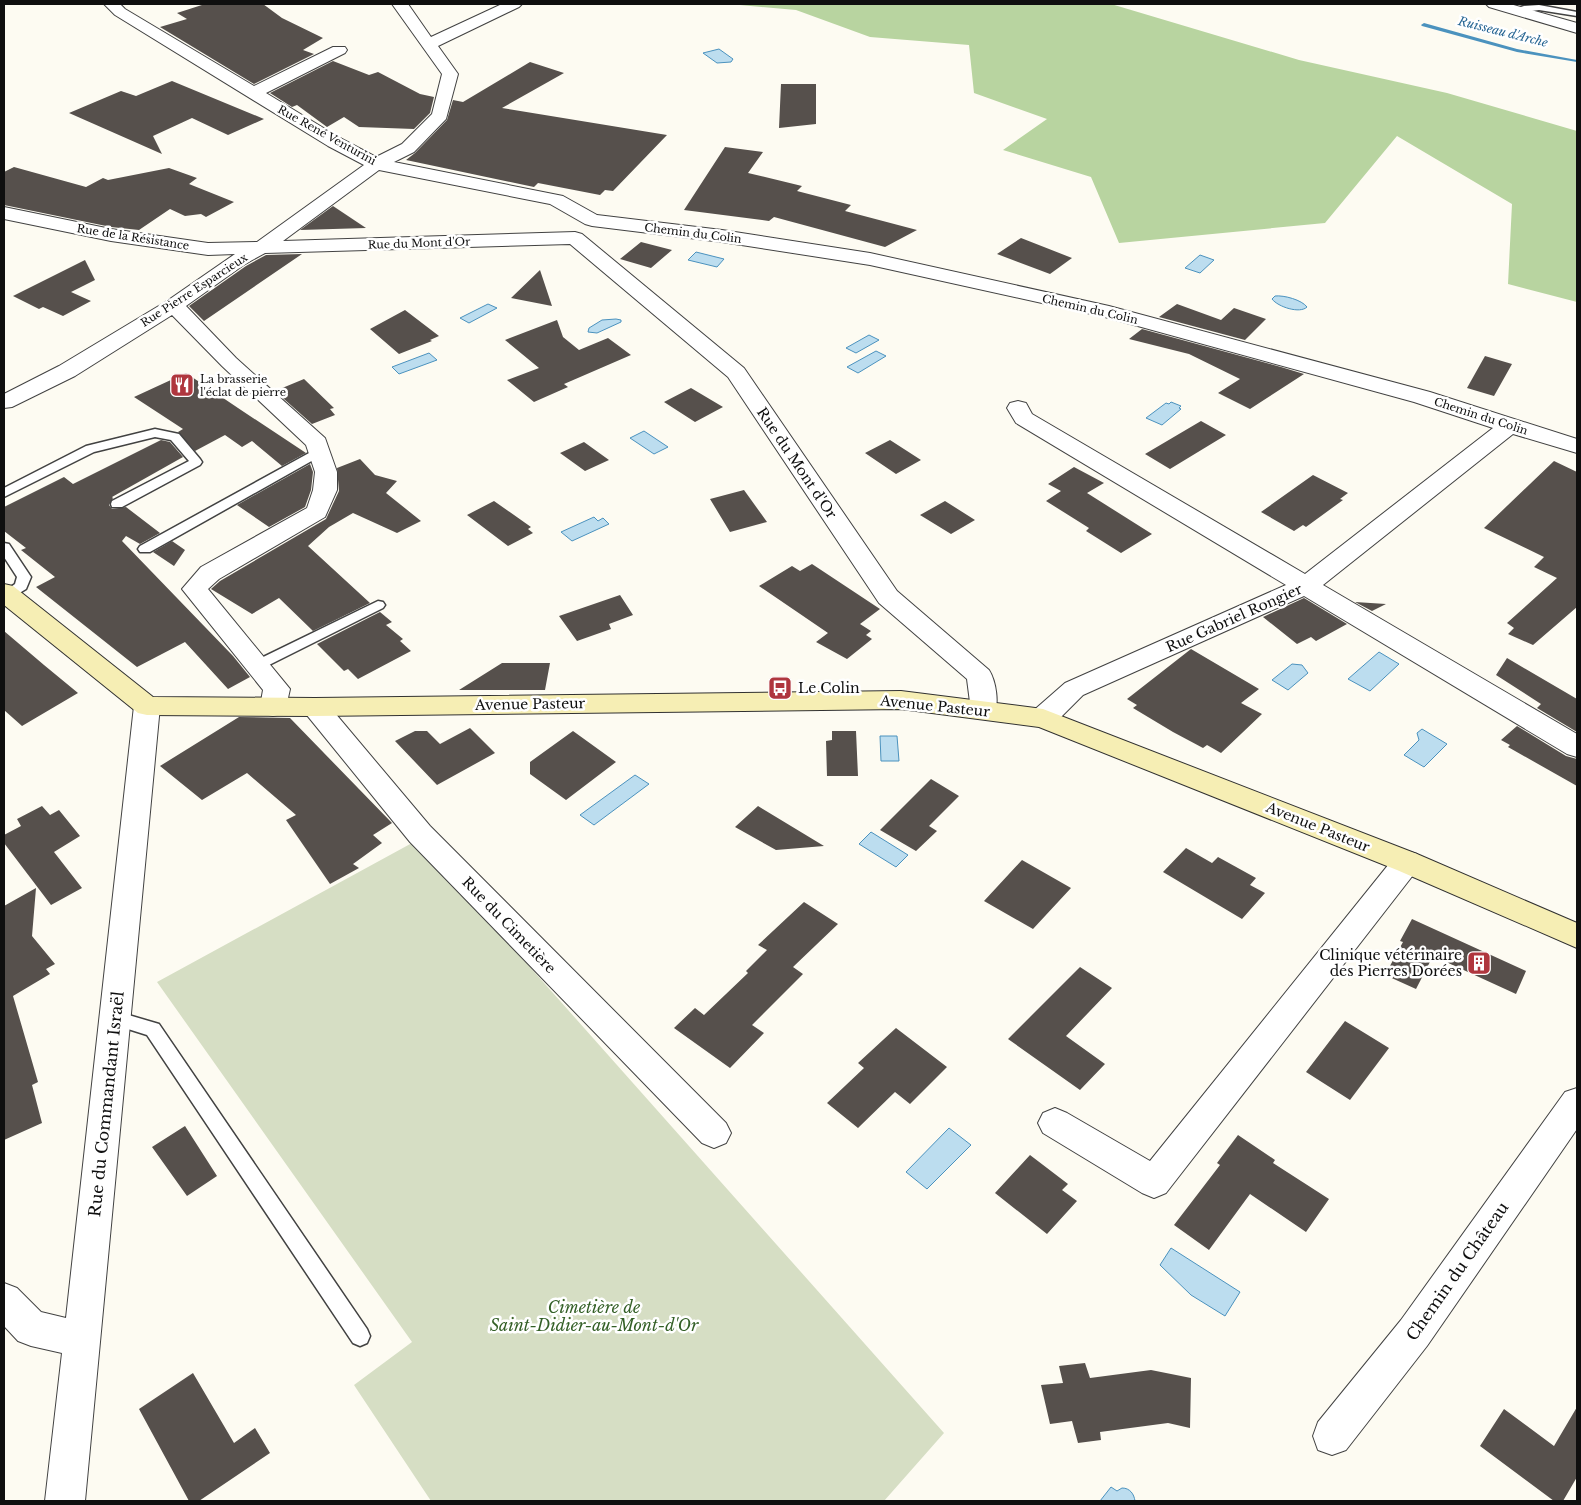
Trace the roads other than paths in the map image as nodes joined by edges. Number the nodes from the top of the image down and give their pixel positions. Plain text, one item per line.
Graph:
1 (400, 4) edge
2 (514, 4) edge
3 (1494, 4) edge
4 (110, 7) edge
5 (1516, 10) junction
6 (1577, 14) edge
7 (1577, 28) edge
8 (429, 44) junction
9 (339, 50) dead end
10 (254, 93) junction
11 (376, 164) junction
12 (4, 213) edge
13 (592, 220) junction
14 (575, 238) junction
15 (262, 247) junction
16 (174, 305) junction
17 (4, 402) edge
18 (1018, 408) dead end
19 (1509, 426) junction
20 (1577, 446) edge
21 (320, 451) junction
22 (4, 493) edge
23 (117, 504) dead end
24 (4, 547) edge
25 (145, 549) dead end
26 (1307, 585) junction
27 (6, 594) edge
28 (378, 605) dead end
29 (258, 665) junction
30 (147, 706) junction
31 (273, 707) junction
32 (314, 707) junction
33 (984, 710) junction
34 (1043, 718) junction
35 (1577, 747) edge
36 (1406, 862) junction
37 (1577, 936) edge
38 (114, 1018) junction
39 (1577, 1102) edge
40 (1055, 1123) dead end
41 (714, 1134) dead end
42 (4, 1300) edge
43 (360, 1336) dead end
44 (81, 1339) junction
45 (1332, 1436) dead end
46 (65, 1501) edge

1 - 8 street, Rue Pierre Esparcieux
2 - 8 street
3 - 5 street
4 - 10 street, Rue René Venturini
5 - 6 lane
5 - 7 street
8 - 11 street, Rue Pierre Esparcieux
9 - 10 street
10 - 11 street, Rue René Venturini
11 - 13 street, Rue René Venturini
11 - 15 street, Rue Pierre Esparcieux
12 - 15 street, Rue de la Résistance
13 - 14 street
13 - 19 street, Chemin du Colin
14 - 15 street, Rue du Mont d'Or
14 - 33 street, Rue du Mont d'Or
15 - 16 street, Rue Pierre Esparcieux
16 - 17 street, Rue Pierre Esparcieux
16 - 21 street
18 - 26 street
19 - 20 street, Chemin du Colin
19 - 26 street, Rue Gabriel Rongier
21 - 25 lane
21 - 29 street
22 - 23 lane
24 - 27 lane
26 - 34 street, Rue Gabriel Rongier
26 - 35 street
27 - 30 main road
28 - 29 lane
29 - 31 street
30 - 31 main road, Avenue Pasteur
30 - 38 street, Rue du Commandant Israël
31 - 32 main road, Avenue Pasteur
32 - 33 main road, Avenue Pasteur
32 - 41 street, Rue du Cimetière
33 - 34 main road, Avenue Pasteur
34 - 36 main road, Avenue Pasteur
36 - 37 main road, Avenue Pasteur
36 - 40 street
38 - 43 lane
38 - 44 street, Rue du Commandant Israël
39 - 45 street, Chemin du Château
42 - 44 street
44 - 46 street, Rue du Commandant Israël

